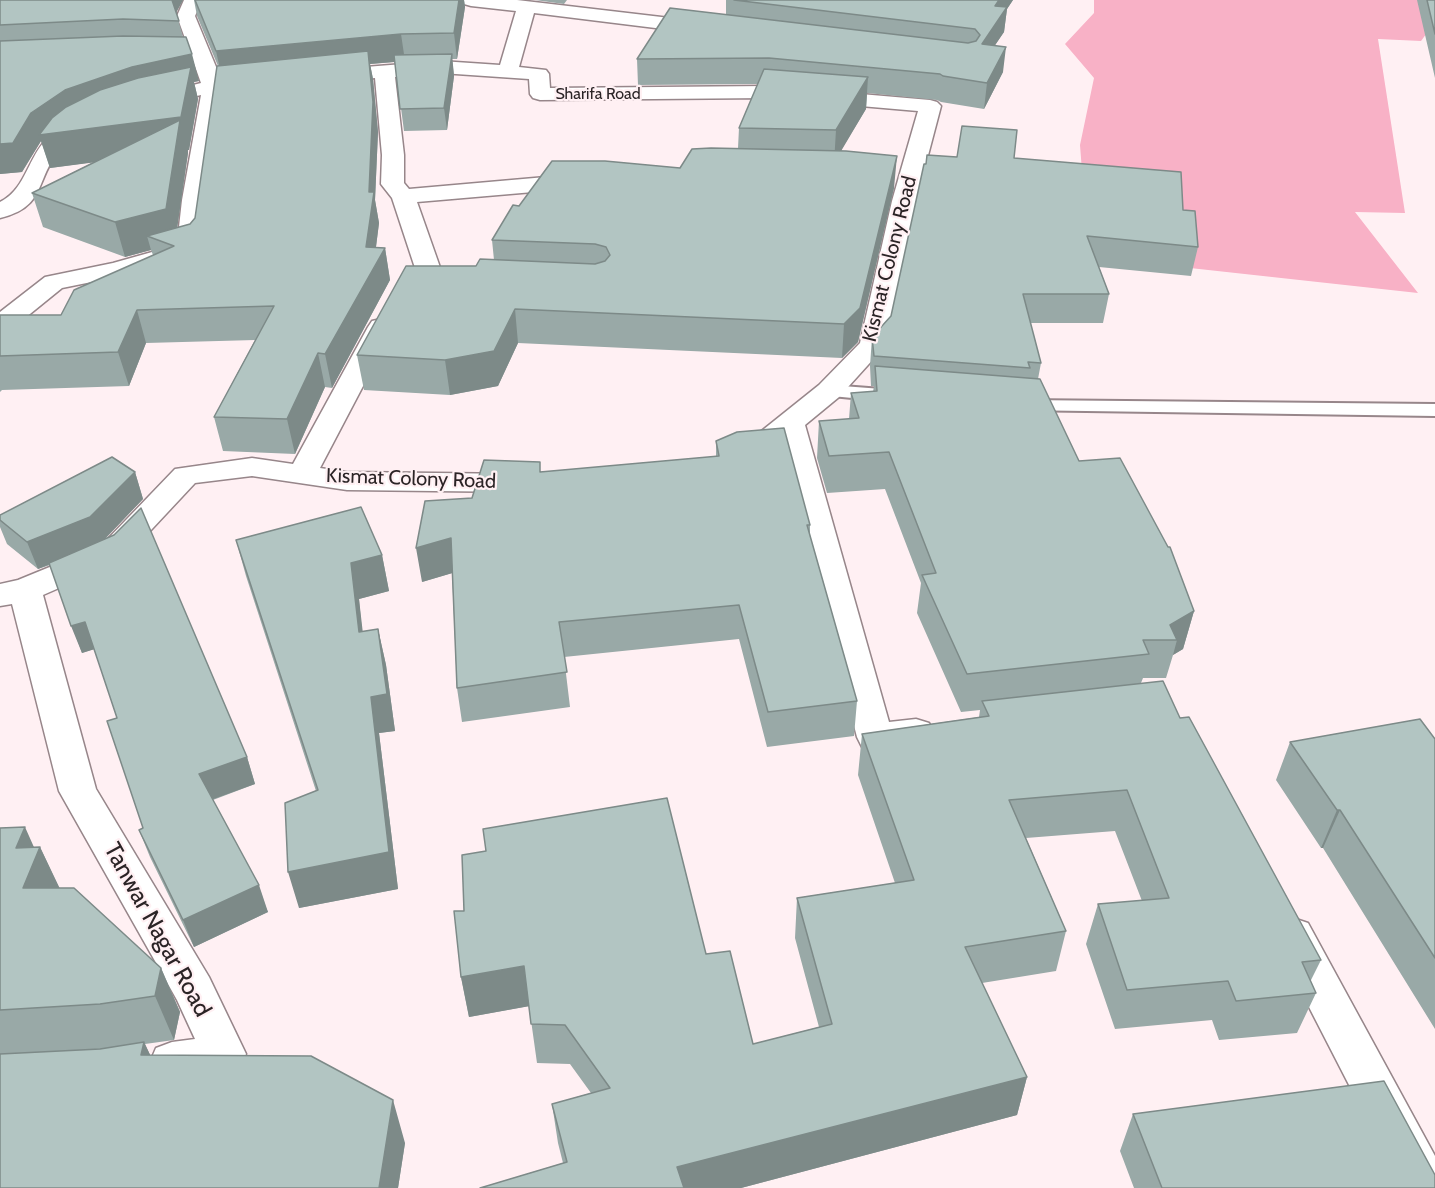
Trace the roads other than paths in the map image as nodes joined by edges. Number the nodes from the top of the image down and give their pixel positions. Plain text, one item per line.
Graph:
1 (193, 0) edge
2 (471, 0) edge
3 (526, 7) junction
4 (722, 31) edge
5 (179, 55) edge
6 (203, 56) junction
7 (384, 71) junction
8 (508, 71) junction
9 (305, 78) edge
10 (282, 80) edge
11 (213, 86) junction
12 (930, 106) joint
13 (128, 107) edge
14 (98, 118) edge
15 (604, 179) edge
16 (403, 196) junction
17 (0, 211) edge
18 (491, 283) edge
19 (394, 303) edge
20 (0, 325) edge
21 (829, 391) junction
22 (897, 396) edge
23 (999, 404) edge
24 (1435, 410) edge
25 (790, 423) junction
26 (720, 459) edge
27 (303, 474) junction
28 (551, 484) edge
29 (13, 592) edge
30 (946, 729) edge
31 (1277, 904) edge
32 (133, 1068) edge
33 (1427, 1188) edge

1 - 6 street
2 - 3 street
3 - 4 street
3 - 8 street
5 - 6 street
6 - 11 street
7 - 8 street, Sharifa Road
7 - 9 street, Sharifa Road
7 - 16 street
8 - 12 street, Sharifa Road
10 - 11 street
11 - 13 street
11 - 20 street
12 - 21 street, Kismat Colony Road
14 - 17 street
15 - 16 street
16 - 18 street
19 - 27 street
21 - 22 lane
21 - 25 street, Kismat Colony Road
23 - 24 lane
25 - 26 street, Kismat Colony Road
25 - 30 street
27 - 28 street, Kismat Colony Road
27 - 29 street, Kismat Colony Road
29 - 32 street, Tanwar Nagar Road
31 - 33 street

